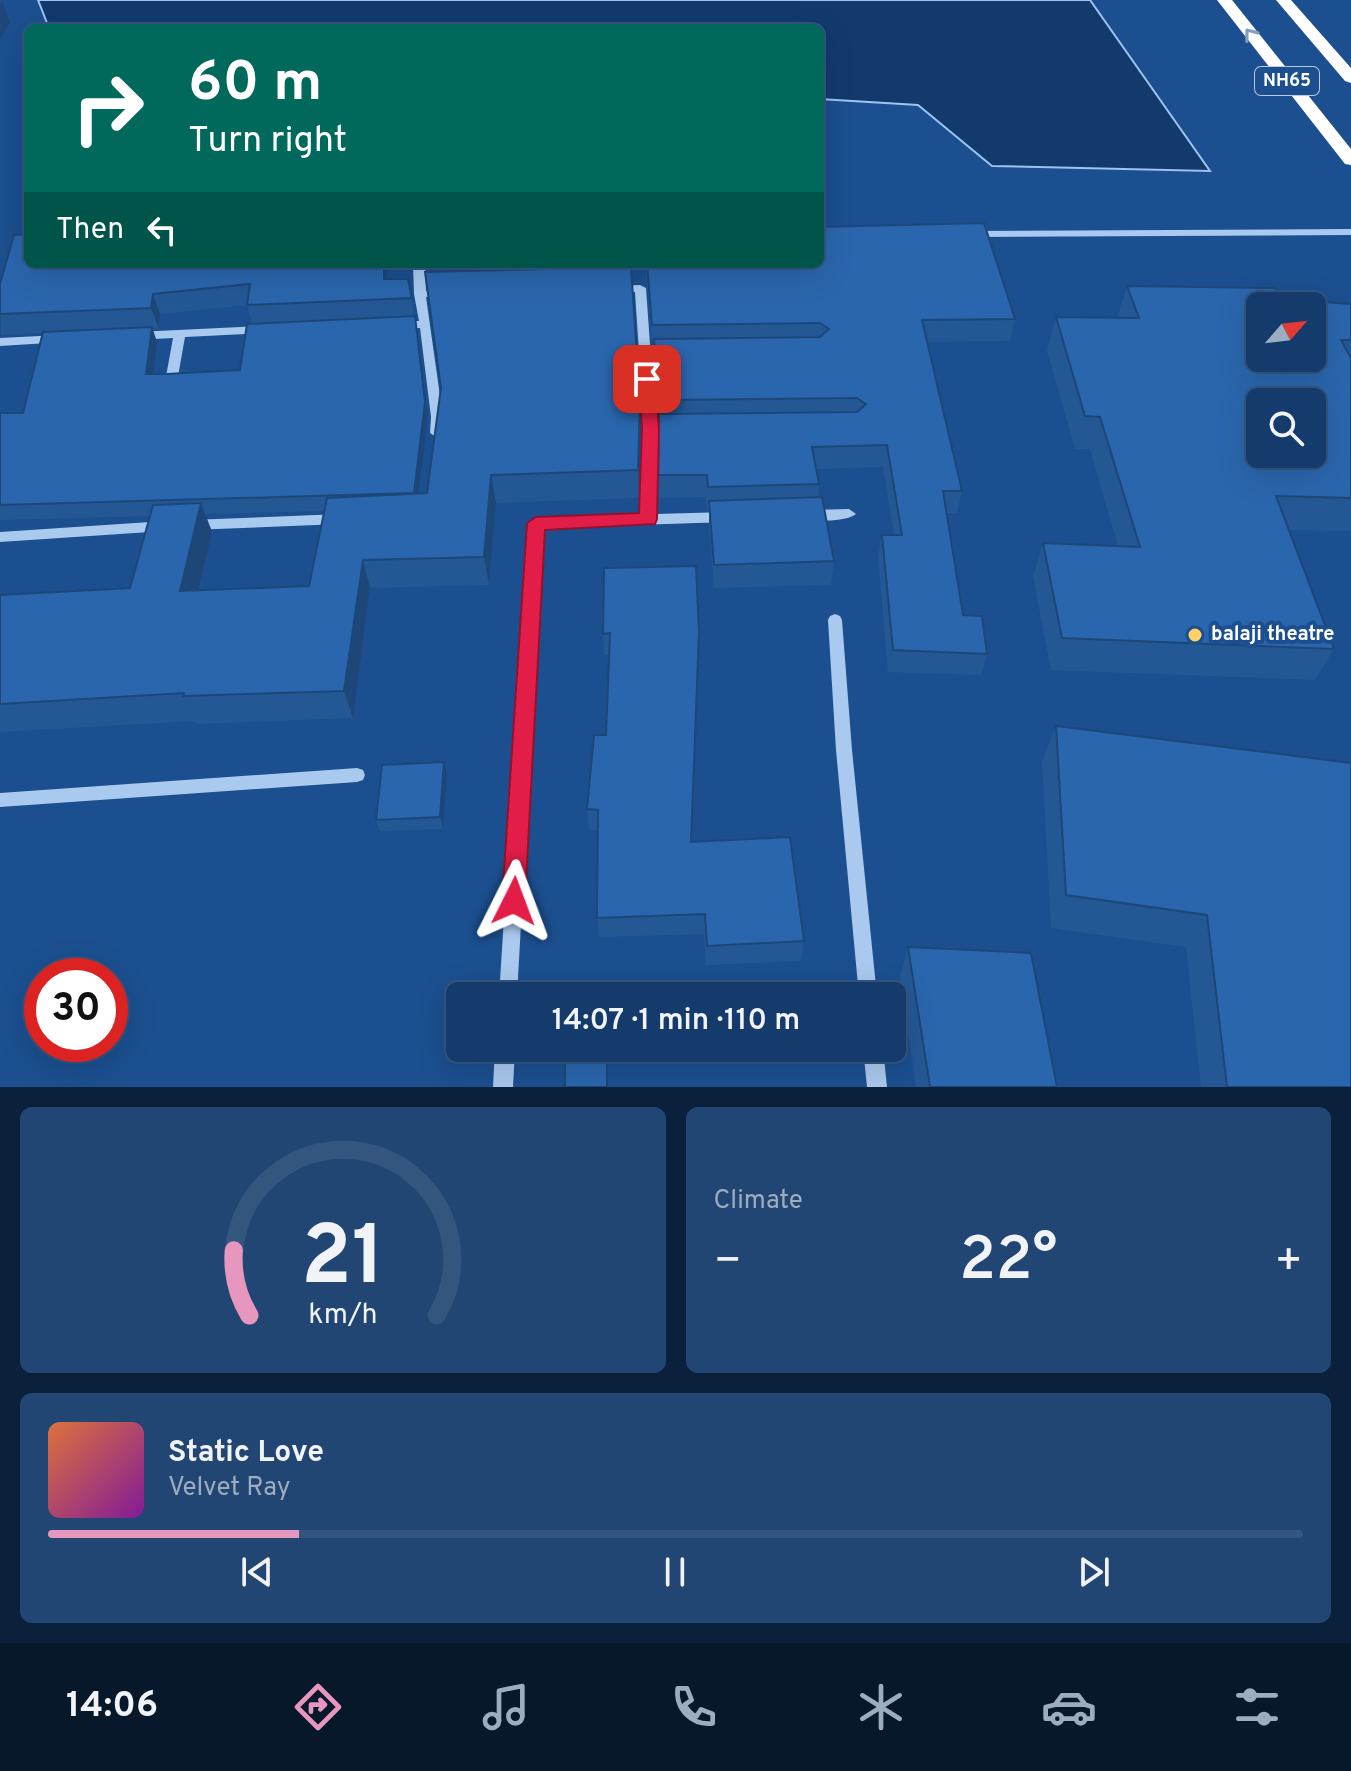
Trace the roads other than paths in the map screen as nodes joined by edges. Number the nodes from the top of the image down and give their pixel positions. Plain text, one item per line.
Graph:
1 (1224, 0) edge
2 (1283, 0) edge
3 (1351, 78) edge
4 (1351, 160) edge
5 (1351, 232) edge
6 (958, 234) edge
7 (419, 268) edge
8 (608, 289) edge
9 (451, 293) edge
10 (420, 294) junction
11 (425, 324) junction
12 (379, 326) edge
13 (272, 330) edge
14 (180, 334) junction
15 (120, 336) edge
16 (75, 338) edge
17 (0, 342) edge
18 (171, 382) edge
19 (434, 445) edge
20 (849, 514) dead end
21 (787, 515) edge
22 (741, 517) edge
23 (348, 519) edge
24 (648, 519) junction
25 (0, 537) edge
26 (835, 620) dead end
27 (357, 775) dead end
28 (0, 800) edge
29 (509, 982) edge
30 (867, 982) edge
31 (504, 1062) edge
32 (874, 1062) edge
33 (503, 1087) edge
34 (877, 1087) edge

4 -> 1 highway, NH65
2 - 3 highway, NH65
5 - 6 street
7 - 10 street
8 - 24 street
9 - 10 street
10 - 11 street
11 - 12 street
11 - 19 street
13 - 14 street
14 - 15 street
14 - 18 street
16 - 17 street
20 - 21 street
22 - 24 street
23 - 25 street
24 - 29 street
26 - 30 street
27 - 28 street
31 - 33 street
32 - 34 street

